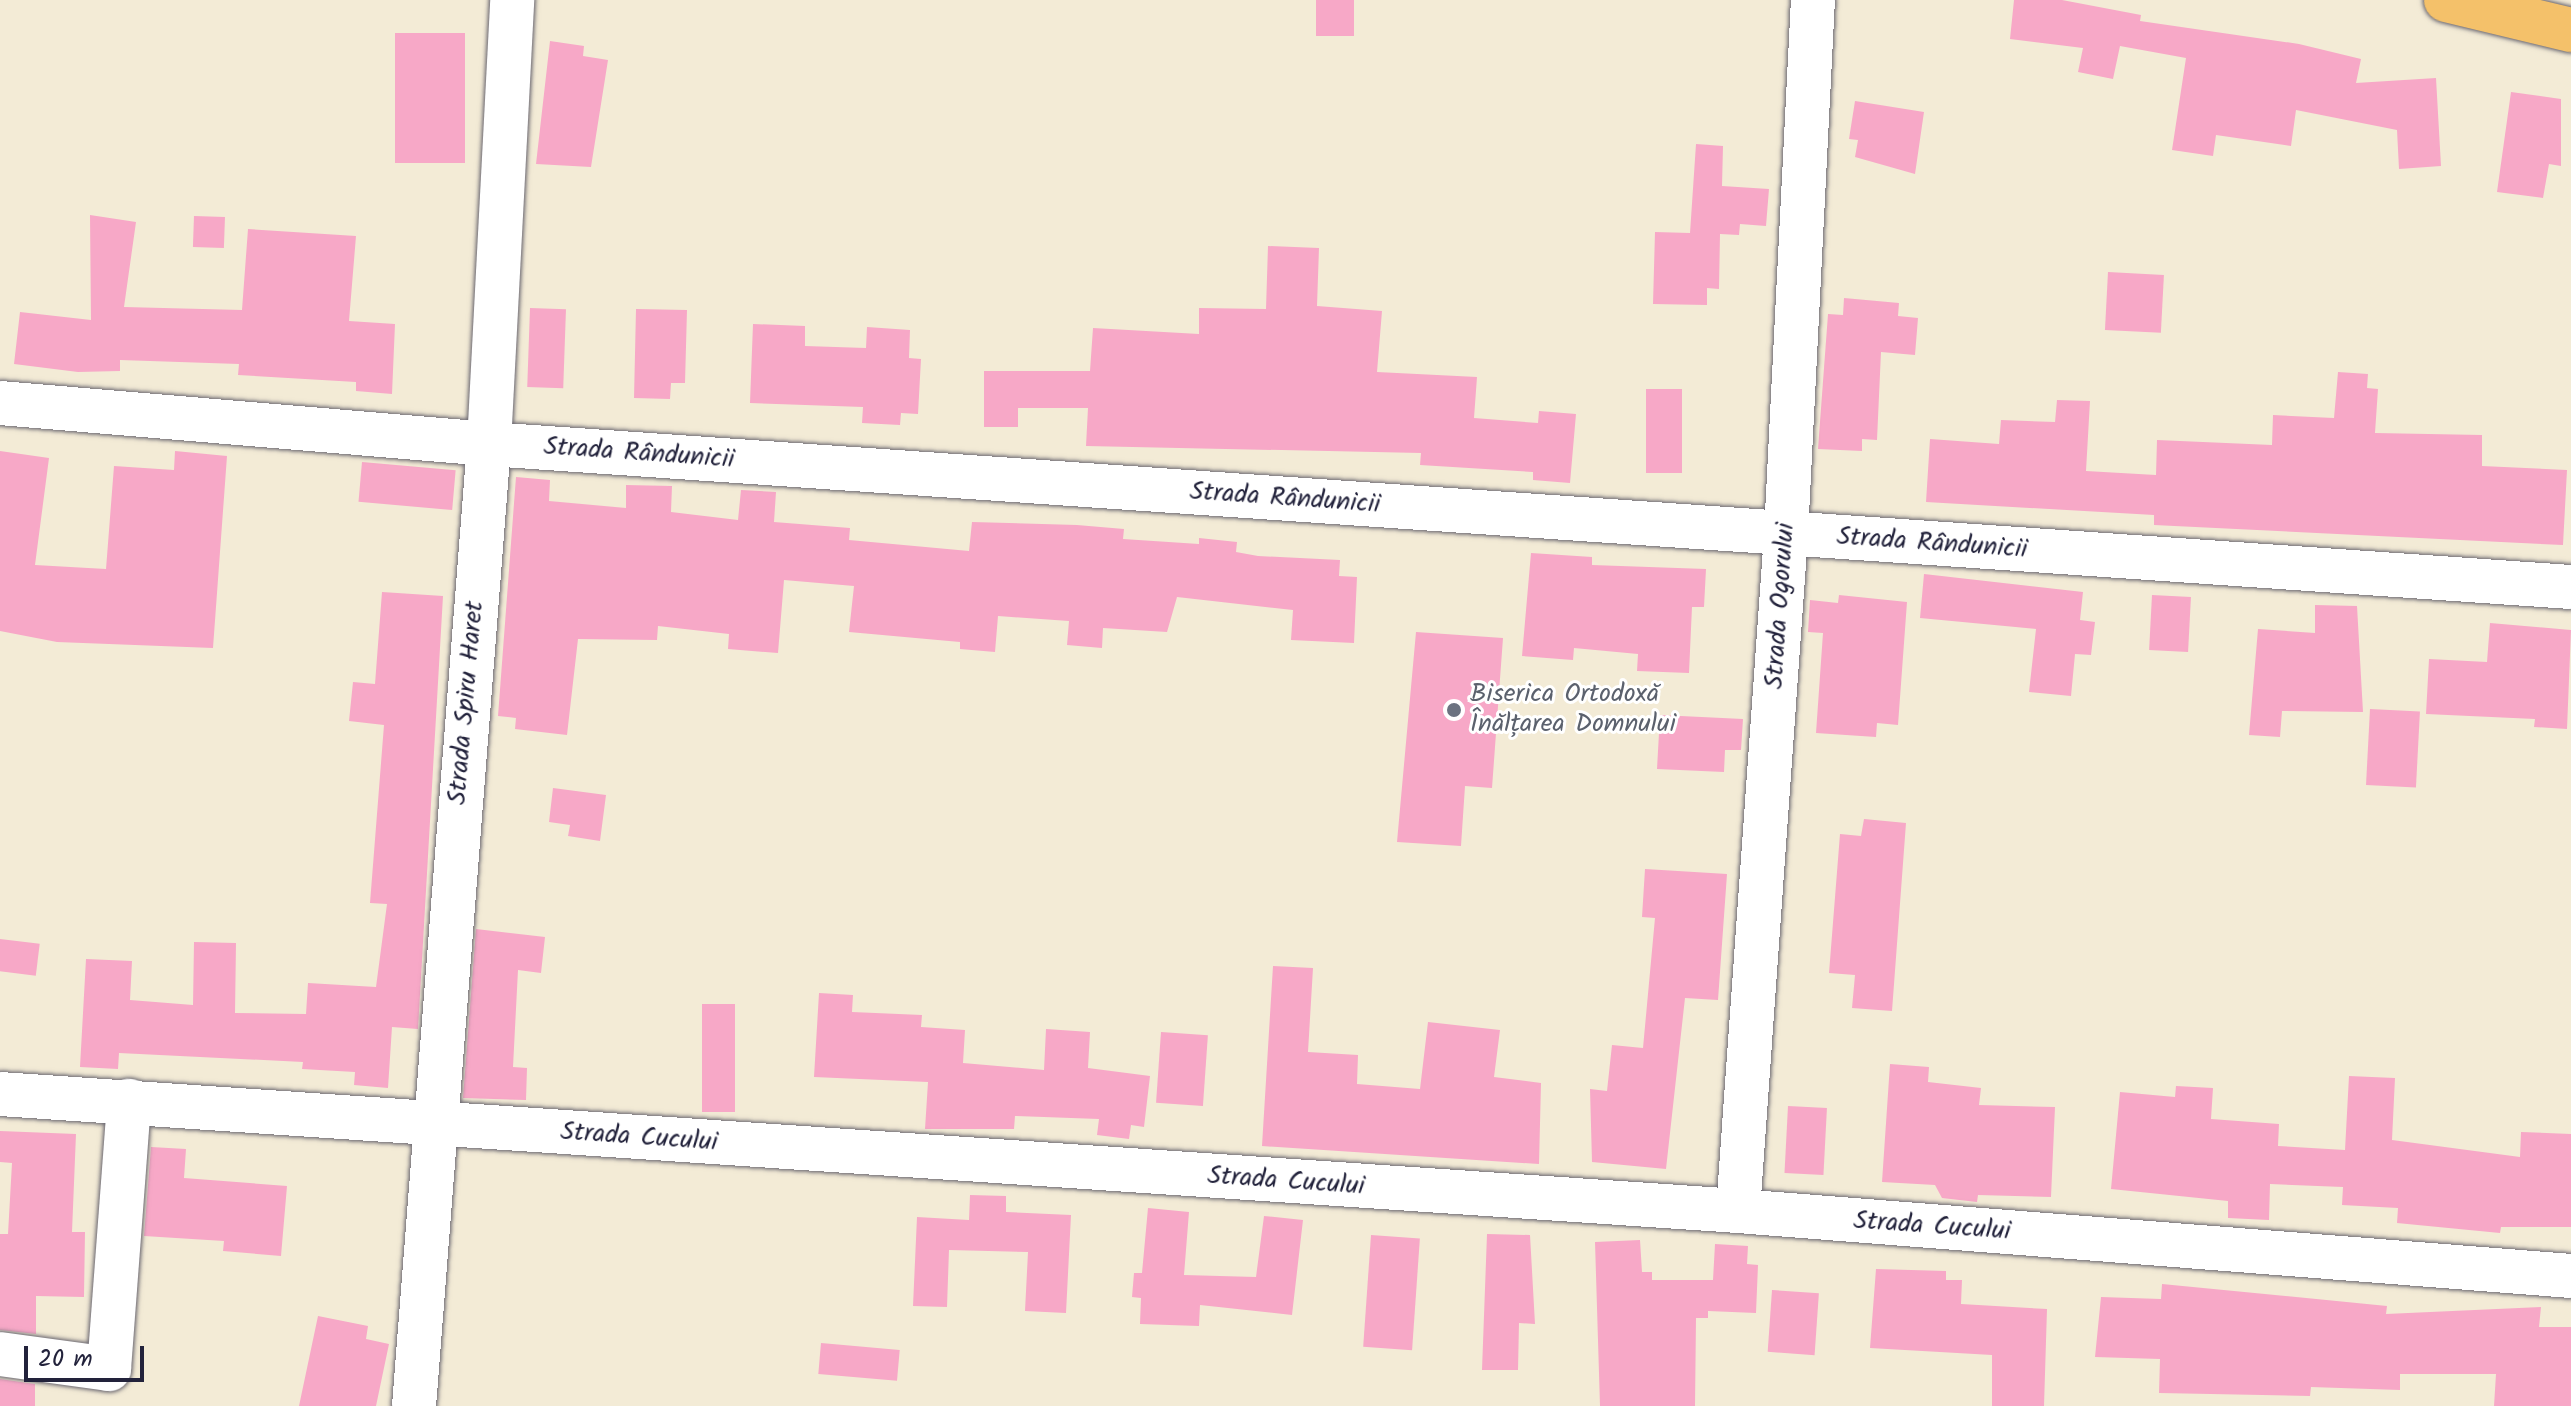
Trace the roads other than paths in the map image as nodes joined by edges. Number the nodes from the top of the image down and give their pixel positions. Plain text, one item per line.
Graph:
1 (512, 0) edge
2 (1813, 0) edge
3 (2446, 0) edge
4 (2571, 30) edge
5 (0, 403) edge
6 (489, 444) junction
7 (1786, 534) junction
8 (2571, 587) edge
9 (0, 1094) edge
10 (129, 1101) junction
11 (433, 1125) junction
12 (1738, 1211) junction
13 (2571, 1276) edge
14 (0, 1354) edge
15 (414, 1406) edge

1 - 6 street, Strada Spiru Haret
2 - 7 street, Strada Ogorului
3 - 4 main road
5 - 6 street, Strada Rândunicii
6 - 7 street, Strada Rândunicii
6 - 11 street, Strada Spiru Haret
7 - 8 street, Strada Rândunicii
7 - 12 street, Strada Ogorului
9 - 10 street, Strada Cucului
10 - 11 street, Strada Cucului
10 - 14 street
11 - 12 street, Strada Cucului
11 - 15 street, Strada Spiru Haret
12 - 13 street, Strada Cucului

